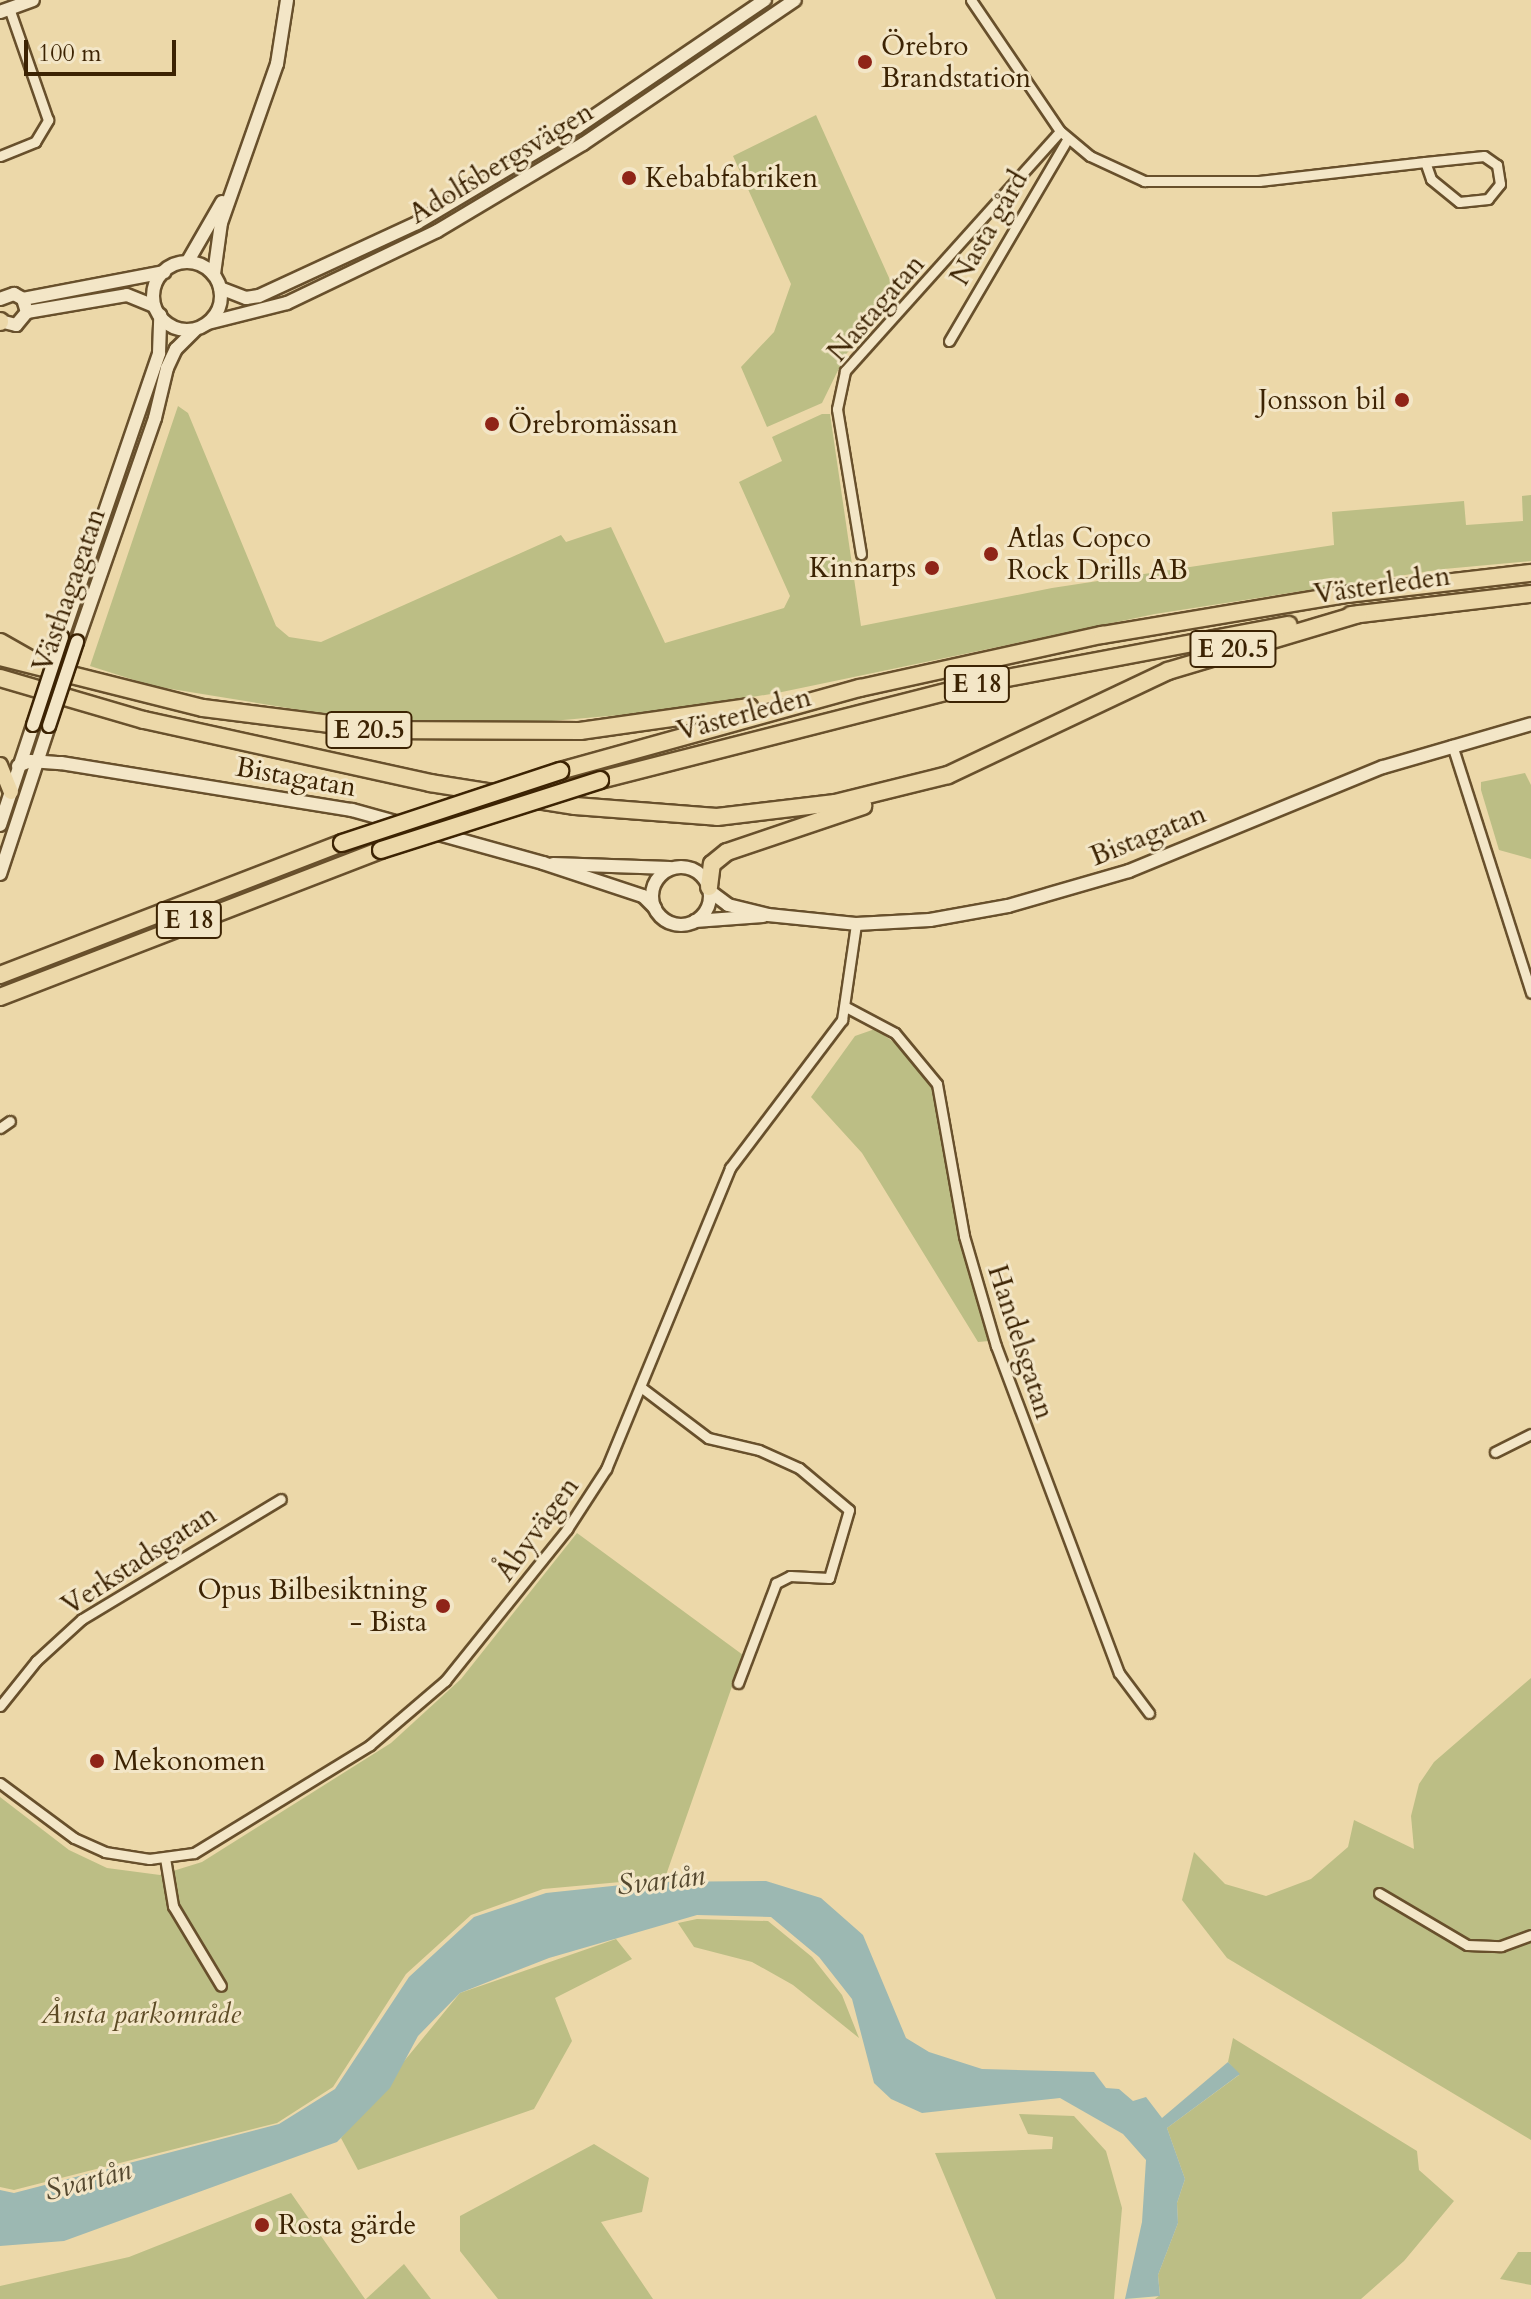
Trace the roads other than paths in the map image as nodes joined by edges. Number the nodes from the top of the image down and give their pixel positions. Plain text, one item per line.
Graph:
1 (33, 0) edge
2 (287, 0) edge
3 (765, 0) edge
4 (795, 0) edge
5 (971, 0) edge
6 (4, 10) edge
7 (664, 69) junction
8 (671, 84) junction
9 (1064, 135) junction
10 (0, 156) edge
11 (532, 156) junction
12 (1425, 162) junction
13 (540, 171) junction
14 (237, 175) junction
15 (398, 233) junction
16 (405, 248) junction
17 (188, 261) junction
18 (164, 272) junction
19 (214, 274) junction
20 (220, 288) junction
21 (0, 299) edge
22 (23, 299) junction
23 (157, 311) junction
24 (27, 312) junction
25 (0, 321) edge
26 (208, 323) junction
27 (195, 330) junction
28 (949, 341) dead end
29 (861, 554) dead end
30 (1531, 573) edge
31 (1531, 594) edge
32 (1359, 614) junction
33 (0, 642) edge
34 (0, 657) edge
35 (43, 670) junction
36 (0, 678) edge
37 (769, 711) junction
38 (1531, 724) edge
39 (1452, 745) junction
40 (37, 762) junction
41 (8, 768) edge
42 (933, 779) junction
43 (11, 792) joint
44 (0, 825) edge
45 (543, 863) junction
46 (674, 868) junction
47 (0, 874) edge
48 (710, 890) junction
49 (655, 908) junction
50 (768, 915) junction
51 (695, 921) junction
52 (856, 924) junction
53 (0, 975) edge
54 (1531, 993) edge
55 (0, 997) edge
56 (846, 1007) junction
57 (10, 1121) dead end
58 (0, 1128) edge
59 (642, 1388) junction
60 (1531, 1434) edge
61 (1495, 1452) dead end
62 (281, 1499) dead end
63 (738, 1683) dead end
64 (0, 1706) edge
65 (1149, 1713) dead end
66 (0, 1783) edge
67 (165, 1858) junction
68 (1379, 1893) dead end
69 (1531, 1935) edge
70 (221, 1986) dead end

1 - 6 main road
2 - 14 main road
3 - 7 main road, Adolfsbergsvägen
4 - 8 main road, Adolfsbergsvägen
5 - 9 street
6 - 10 street
7 - 8 main road
7 - 11 main road, Adolfsbergsvägen
8 - 13 main road, Adolfsbergsvägen
9 - 12 street
9 - 28 street, Nasta gård
9 - 29 street, Nastagatan
11 - 13 main road
11 - 15 main road, Adolfsbergsvägen
12 - 12 street
13 - 16 main road, Adolfsbergsvägen
14 - 17 main road
14 - 19 main road
15 - 16 main road
15 - 20 main road, Adolfsbergsvägen
16 - 26 main road, Adolfsbergsvägen
17 - 18 main road
17 - 19 main road
18 - 22 main road
18 - 23 main road
19 - 20 main road
20 - 26 main road
21 - 22 main road
22 - 24 main road
23 - 24 main road
23 - 27 main road
23 - 41 main road, Västhagagatan, bridge
24 - 25 main road
26 - 27 main road
27 - 40 main road, Västhagagatan, bridge
30 - 37 highway, Västerleden / E 18
31 - 32 highway, Västerleden / E 18
32 - 42 highway, E 20.5
32 - 55 highway, Västerleden / E 18, bridge
33 - 35 highway, E 20.5
34 - 35 highway, E 20.5
35 - 37 highway, E 20.5
36 - 42 highway, E 20.5
37 - 53 highway, Västerleden / E 18, bridge
38 - 39 main road, Bistagatan
39 - 52 main road, Bistagatan
39 - 54 street
40 - 41 main road
40 - 45 main road, Bistagatan
40 - 47 main road, Västhagagatan
41 - 43 main road
42 - 48 highway, E 20.5
43 - 44 main road
45 - 46 main road, Bistagatan
45 - 49 main road, Bistagatan
46 - 48 main road
46 - 49 main road
48 - 50 main road, Bistagatan
48 - 51 main road, E 20.5
49 - 51 main road
50 - 51 main road, Bistagatan
50 - 52 main road, Bistagatan
52 - 56 street, Åbyvägen
56 - 59 street, Åbyvägen
56 - 65 street, Handelsgatan
57 - 58 street
59 - 63 street
59 - 67 street, Åbyvägen
60 - 61 street
62 - 64 street, Verkstadsgatan
66 - 67 street, Åbyvägen
67 - 70 street
68 - 69 street

